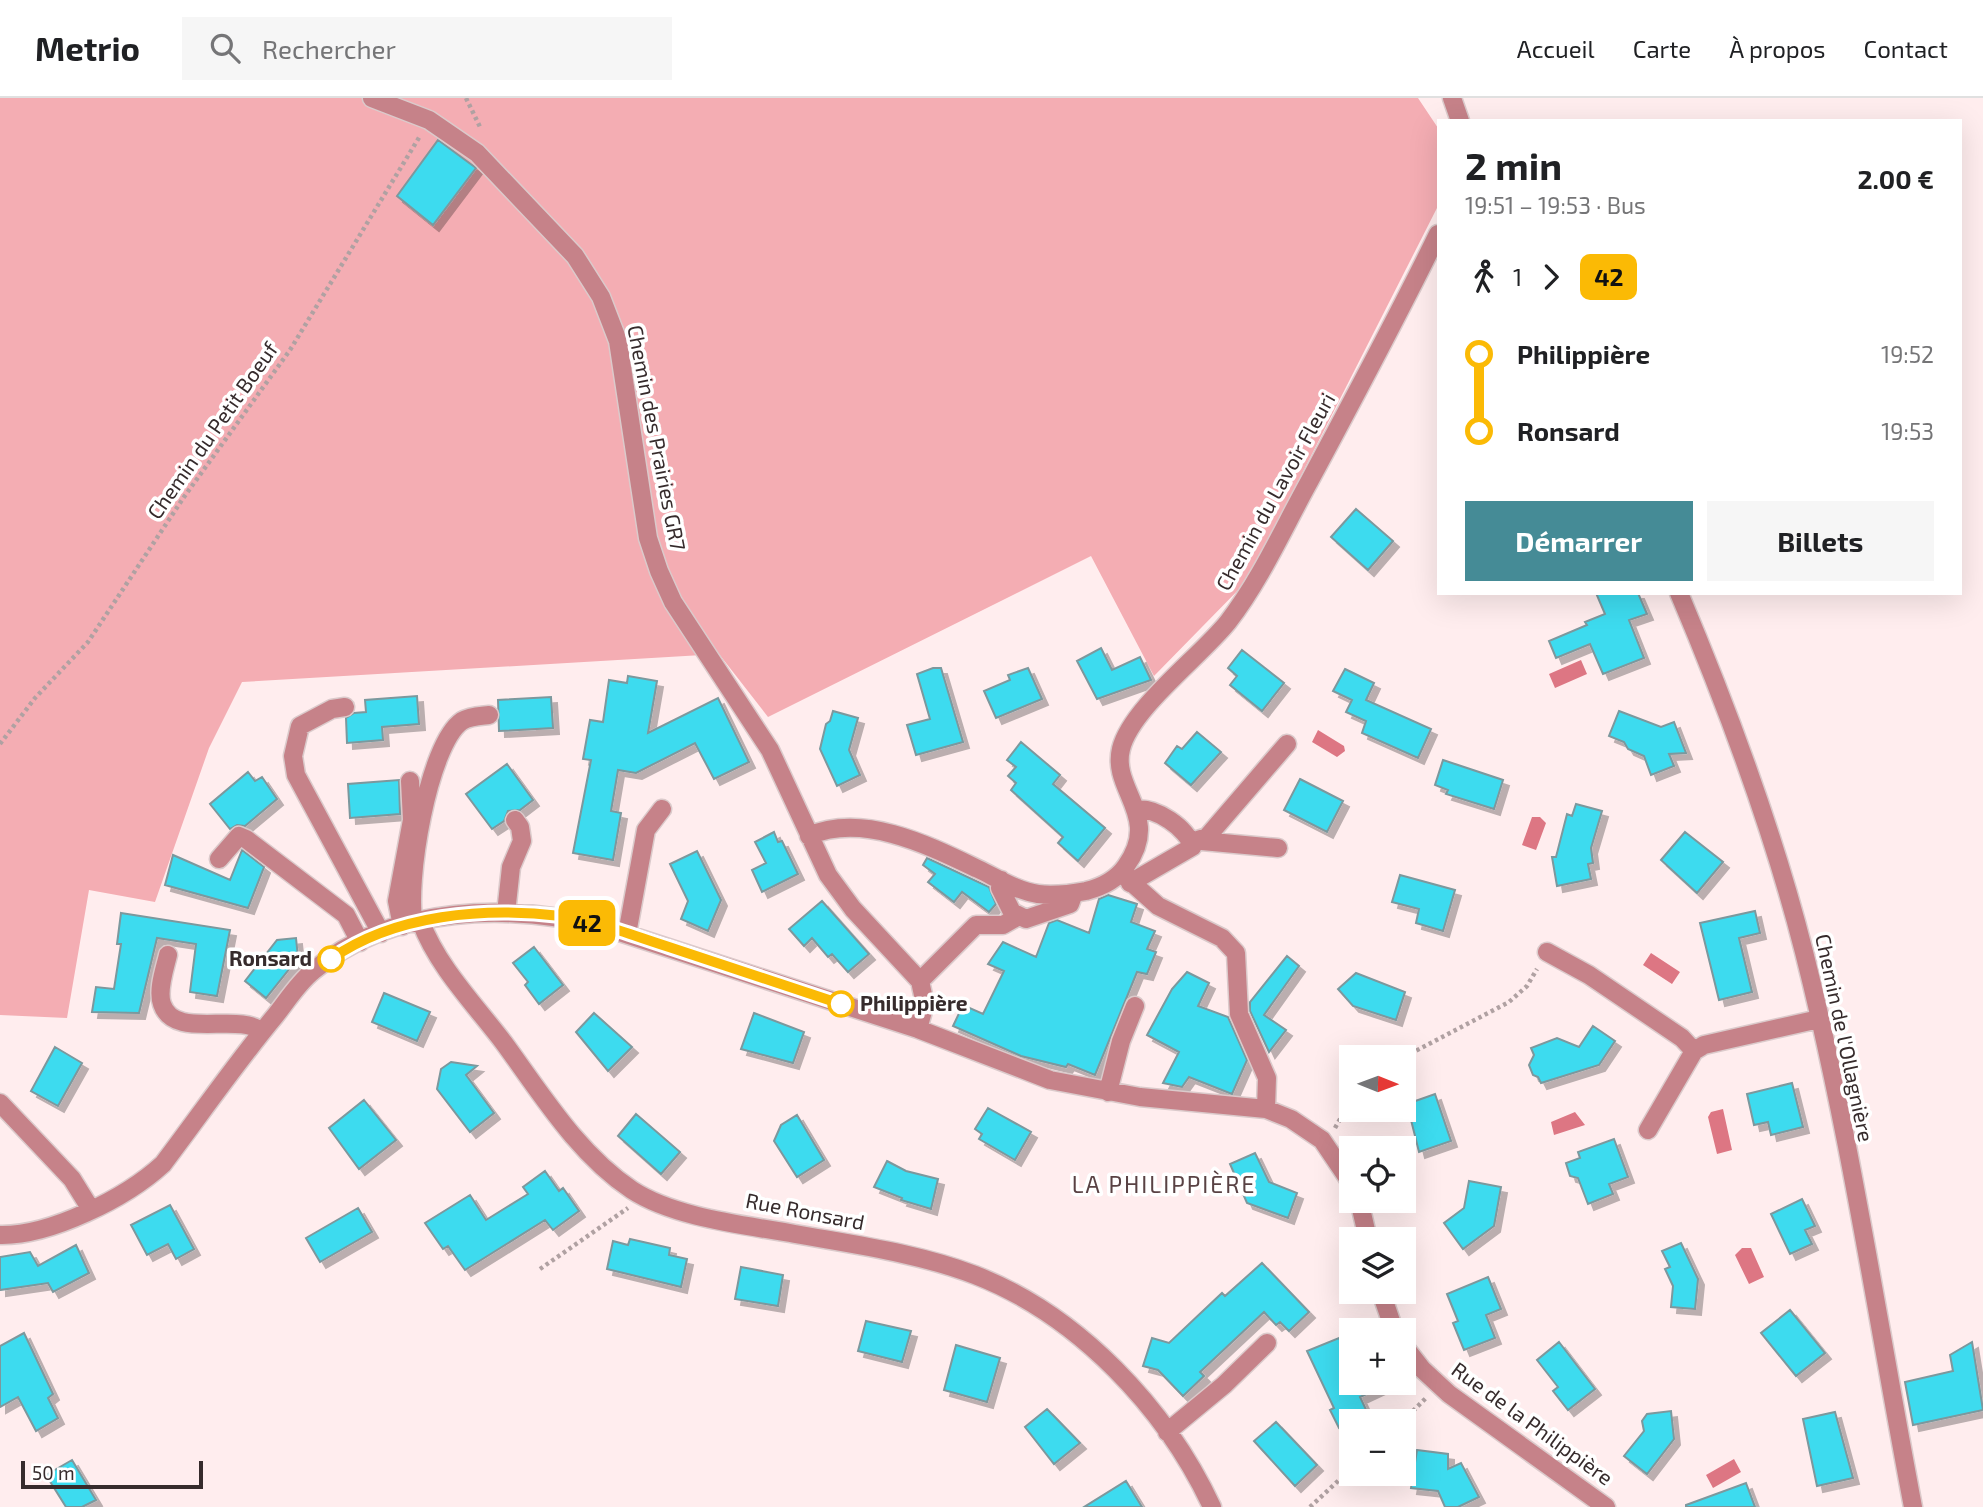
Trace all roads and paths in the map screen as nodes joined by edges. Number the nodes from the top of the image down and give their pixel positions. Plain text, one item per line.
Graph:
1 (372, 98) edge
2 (1452, 98) edge
3 (1459, 119) edge
4 (429, 120) junction
5 (1437, 236) edge
6 (1680, 595) edge
7 (345, 707) dead end
8 (489, 715) dead end
9 (0, 744) edge
10 (1287, 744) dead end
11 (410, 781) dead end
12 (663, 809) dead end
13 (1137, 810) junction
14 (515, 820) dead end
15 (809, 836) junction
16 (1197, 841) junction
17 (1278, 848) dead end
18 (219, 859) dead end
19 (1126, 878) junction
20 (1001, 880) junction
21 (1074, 893) junction
22 (506, 913) junction
23 (1017, 917) junction
24 (412, 924) junction
25 (381, 933) junction
26 (627, 934) junction
27 (360, 942) junction
28 (1546, 952) joint
29 (168, 955) dead end
30 (920, 981) junction
31 (1135, 1006) dead end
32 (1819, 1019) junction
33 (918, 1028) junction
34 (262, 1032) junction
35 (1416, 1050) edge
36 (1694, 1051) junction
37 (1108, 1092) junction
38 (0, 1103) edge
39 (1266, 1109) junction
40 (1339, 1120) edge
41 (1648, 1130) dead end
42 (1322, 1140) junction
43 (1339, 1165) edge
44 (637, 1193) junction
45 (90, 1208) junction
46 (0, 1236) edge
47 (540, 1269) dead end
48 (1267, 1343) dead end
49 (1416, 1359) edge
50 (1438, 1384) junction
51 (1414, 1409) edge
52 (1167, 1432) junction
53 (1339, 1480) edge
54 (1212, 1507) edge
55 (1310, 1507) edge
56 (1606, 1507) edge
57 (1913, 1507) edge

1 - 4 street, Chemin des Prairies GR7
2 - 3 street
4 - 9 path, Chemin du Petit Boeuf
4 - 15 street, Chemin des Prairies GR7
5 - 13 street, Chemin du Lavoir Fleuri
6 - 32 street, Chemin de l'Ollagnière
7 - 25 street
8 - 24 street
10 - 16 street
11 - 24 street
12 - 26 street
13 - 16 street
13 - 19 street, Chemin du Lavoir Fleuri
14 - 22 street
15 - 20 street
15 - 30 street, Chemin des Prairies GR7
16 - 17 street
16 - 19 street
18 - 27 street
19 - 21 street
19 - 39 street
20 - 21 street
20 - 23 street
21 - 23 street
22 - 24 street
22 - 26 street
23 - 30 street
24 - 25 street
24 - 44 street, Rue Ronsard
25 - 27 street
26 - 33 street
27 - 34 street
28 - 35 path
28 - 36 street
29 - 34 street
30 - 33 street
31 - 37 street
32 - 36 street
32 - 57 street, Chemin de l'Ollagnière
33 - 37 street
34 - 45 street
36 - 41 street
37 - 39 street
38 - 45 street
39 - 42 street
40 - 42 path
42 - 43 street
44 - 47 path
44 - 52 street, Rue Ronsard
45 - 46 street
48 - 52 street
49 - 50 street, Rue de la Philippière
50 - 51 path
50 - 56 street, Rue de la Philippière
52 - 54 street, Rue Ronsard
53 - 55 path

